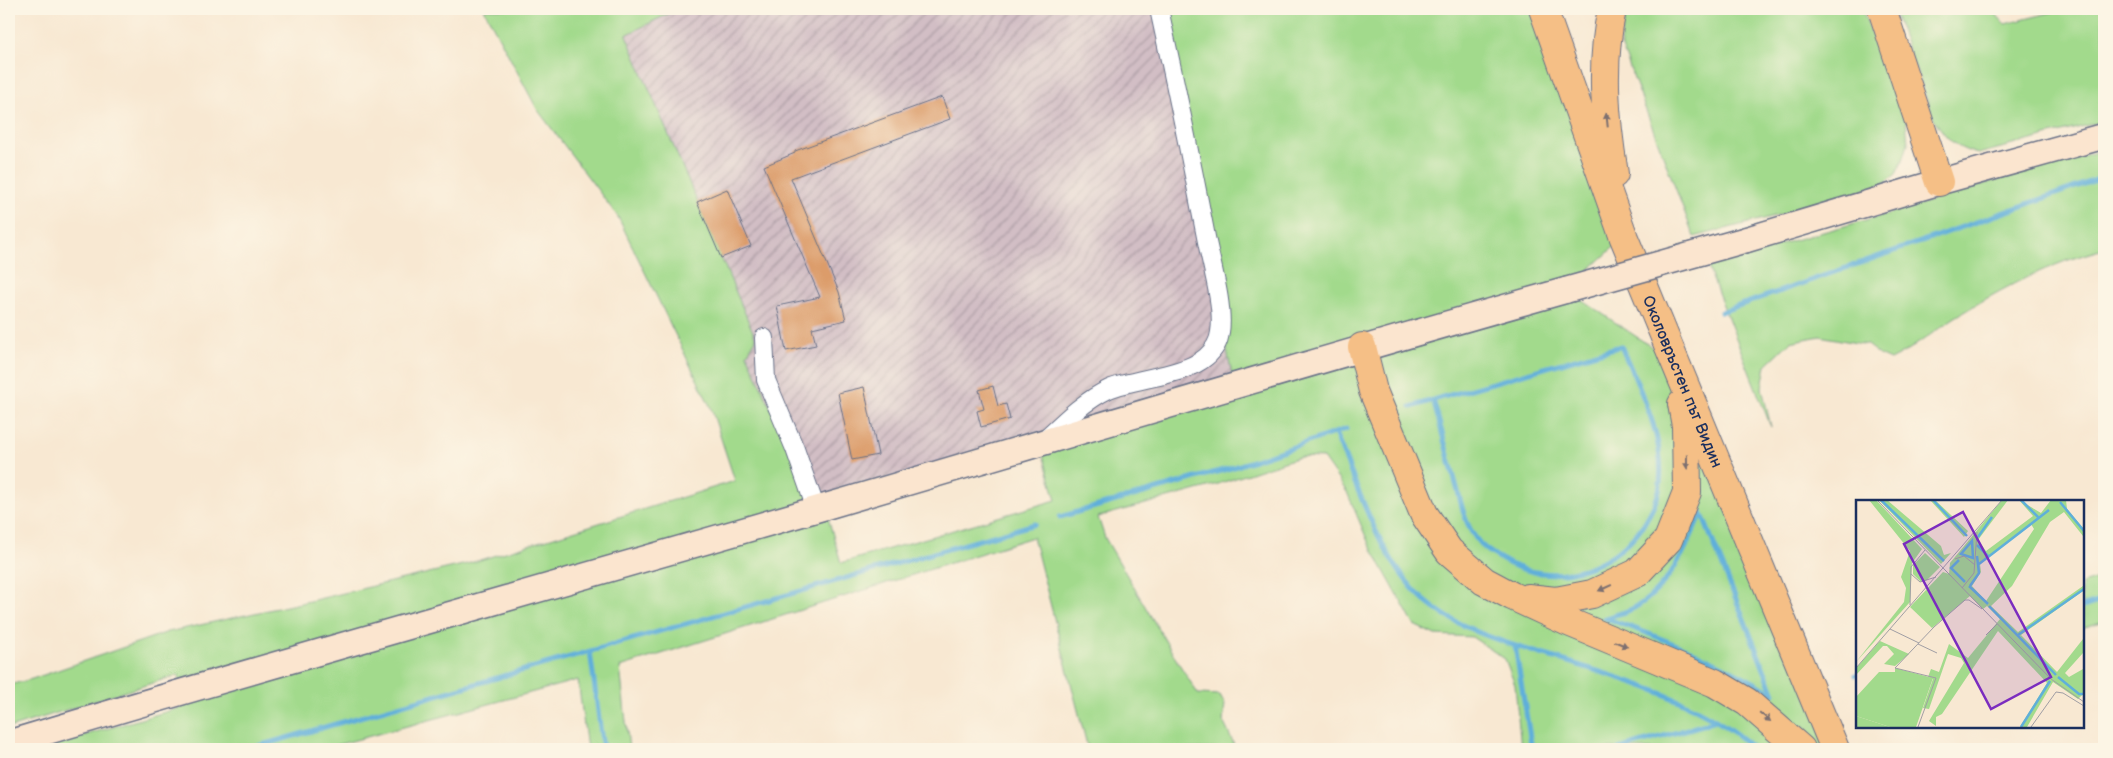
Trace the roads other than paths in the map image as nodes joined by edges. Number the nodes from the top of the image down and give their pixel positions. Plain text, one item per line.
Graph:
1 (1159, 9) edge
2 (1542, 9) edge
3 (1612, 9) edge
4 (1882, 9) edge
5 (2104, 136) edge
6 (1939, 182) junction
7 (1624, 238) junction
8 (764, 338) dead end
9 (1362, 348) junction
10 (1674, 362) junction
11 (1040, 444) junction
12 (816, 509) junction
13 (1512, 596) junction
14 (9, 743) edge
15 (1801, 749) edge
16 (1835, 749) edge

1 - 11 street
2 - 7 main road, Околовръстен път Видин
7 -> 3 main road
4 - 6 main road
5 - 6 main road
6 - 9 main road, bridge
7 - 10 main road, Околовръстен път Видин
8 - 12 street
9 - 11 main road
9 - 13 main road
10 -> 13 main road
10 - 16 main road, Околовръстен път Видин
11 - 12 main road
12 - 14 main road
13 -> 15 main road

